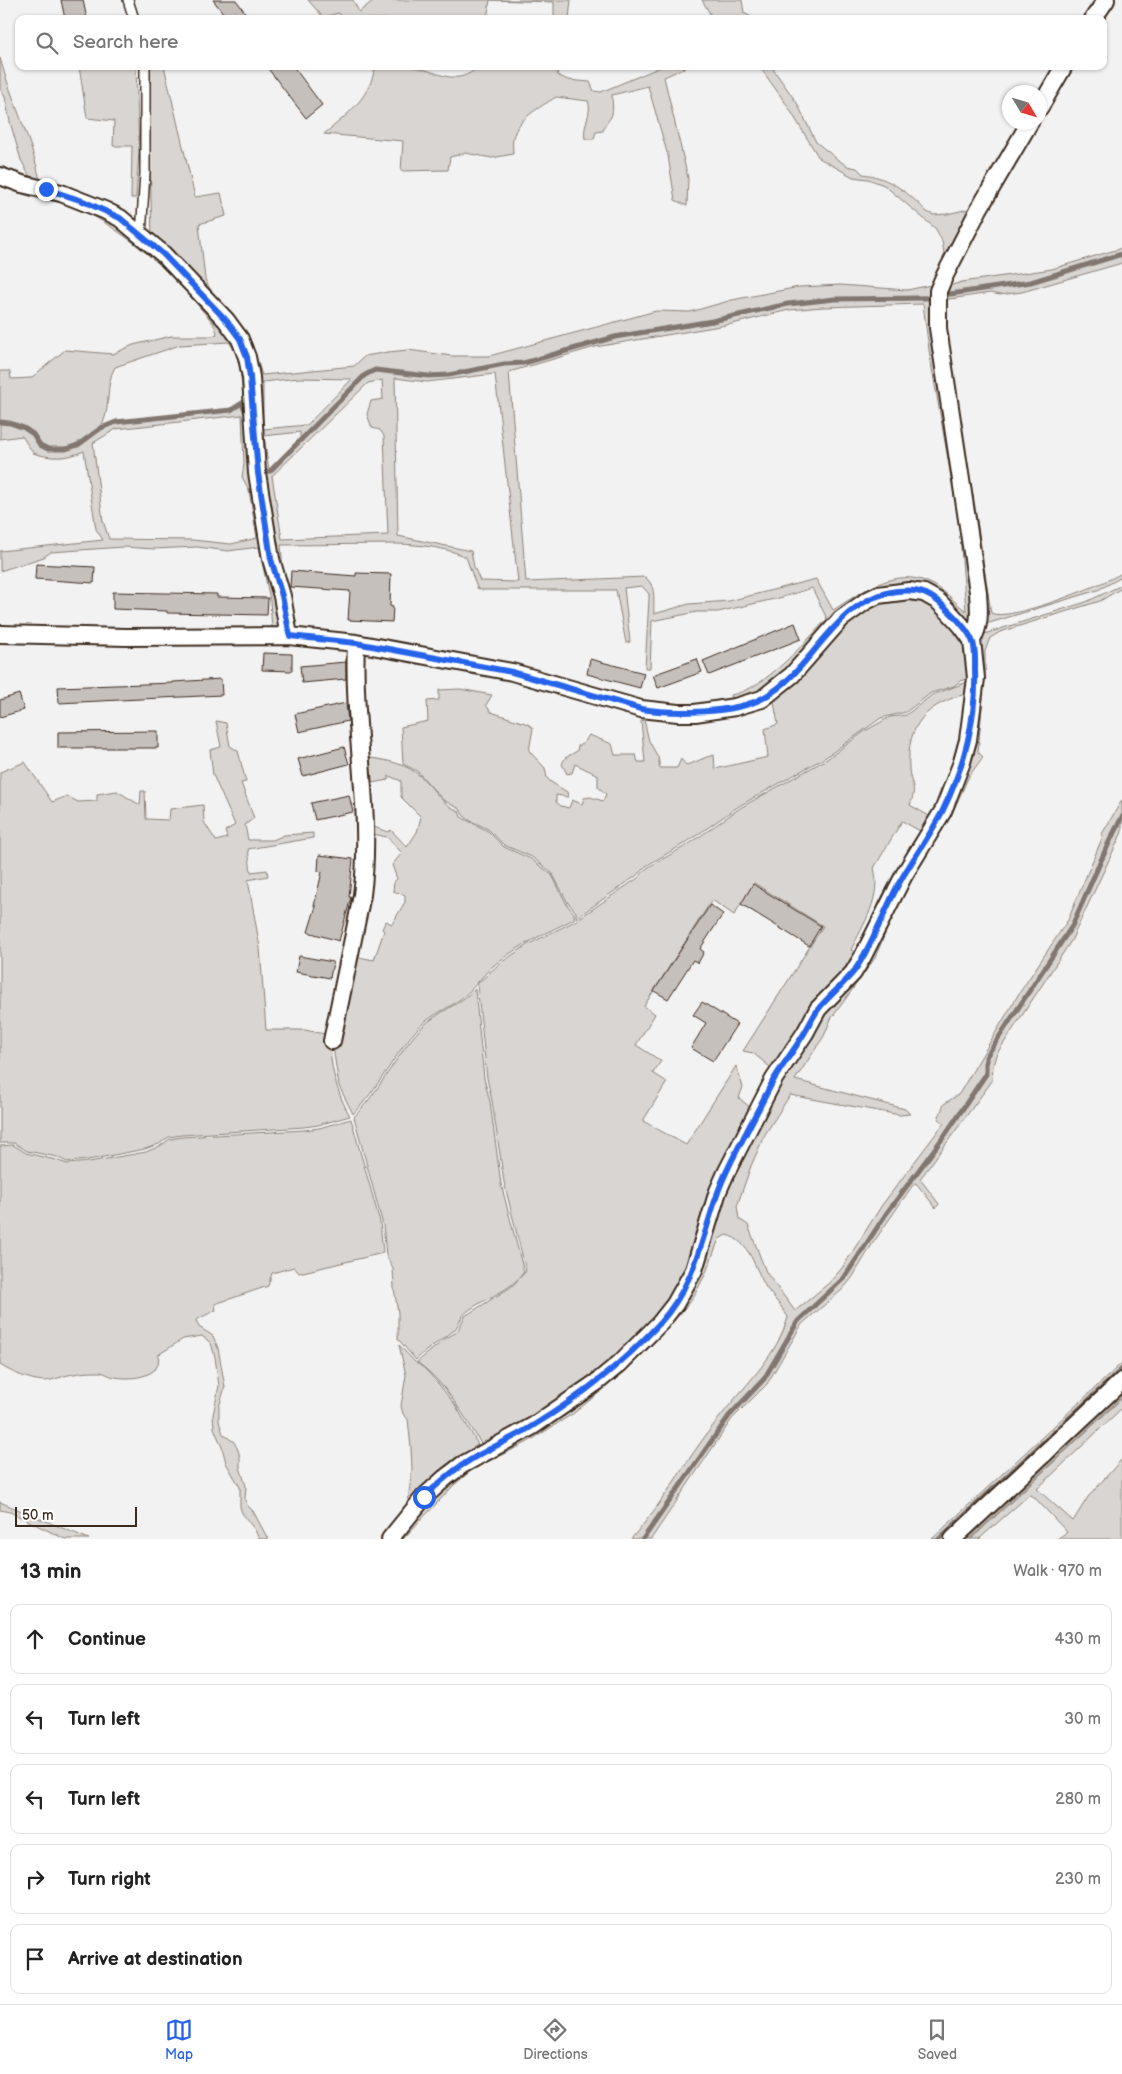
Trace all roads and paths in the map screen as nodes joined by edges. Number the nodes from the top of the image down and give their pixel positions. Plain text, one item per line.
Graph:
1 (128, 0) edge
2 (1106, 0) edge
3 (133, 15) edge
4 (1096, 15) edge
5 (145, 70) edge
6 (1062, 70) edge
7 (1047, 95) edge
8 (1025, 130) edge
9 (0, 176) edge
10 (141, 236) junction
11 (0, 634) edge
12 (290, 636) junction
13 (972, 640) junction
14 (356, 643) junction
15 (332, 1040) dead end
16 (1122, 1381) edge
17 (390, 1539) edge
18 (953, 1539) edge

1 - 3 lane
2 - 4 street
5 - 10 lane
6 - 7 street
8 - 13 street
9 - 10 street
10 - 12 street
11 - 12 street
12 - 14 street
13 - 14 street
13 - 17 street
14 - 15 street
16 - 18 street

